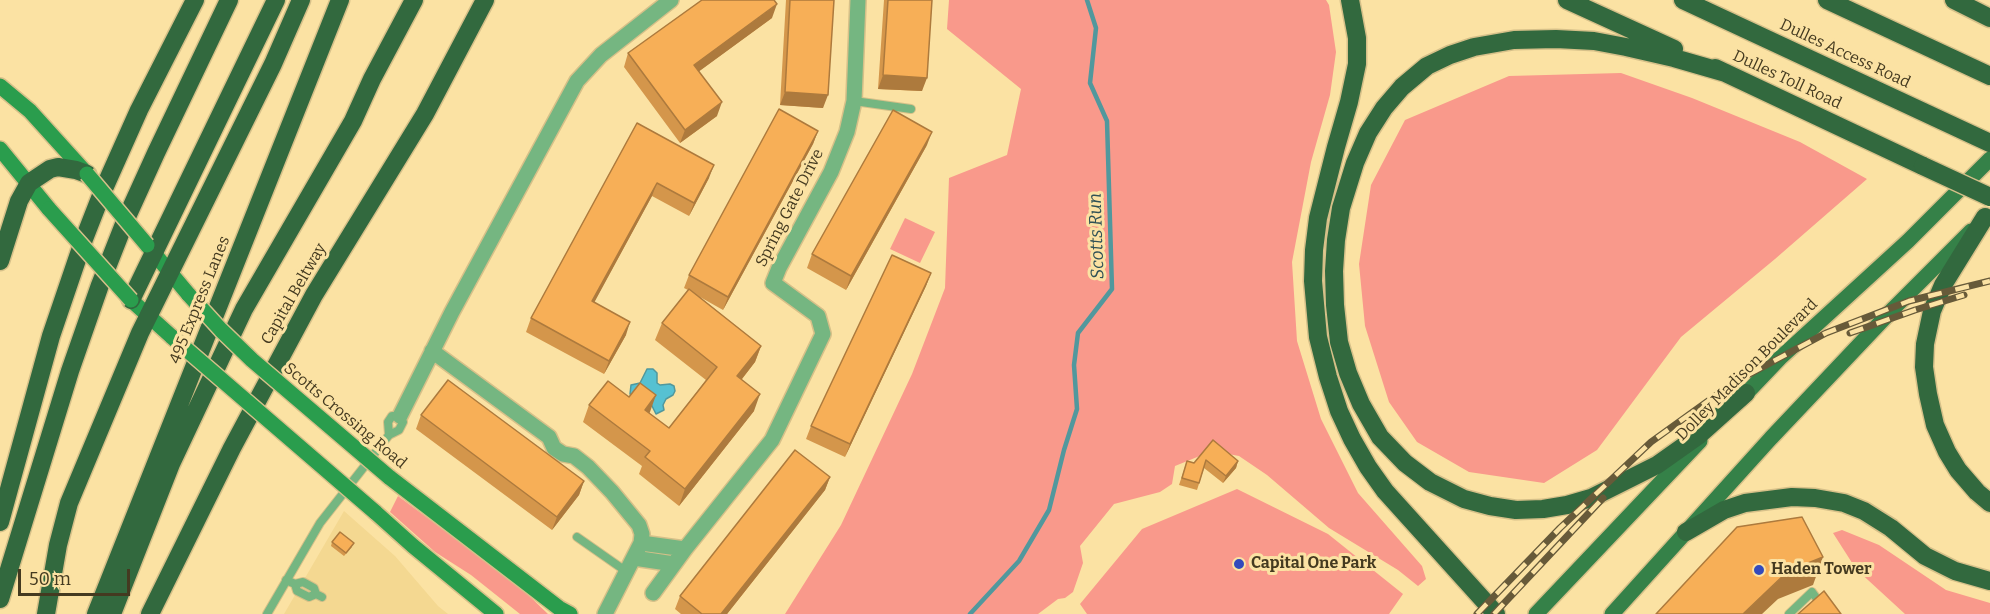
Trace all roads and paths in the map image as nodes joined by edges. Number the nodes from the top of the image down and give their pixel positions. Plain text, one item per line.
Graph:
1 (195, 0) edge
2 (229, 0) edge
3 (276, 0) edge
4 (301, 0) edge
5 (340, 0) edge
6 (414, 0) edge
7 (485, 0) edge
8 (671, 0) edge
9 (858, 0) edge
10 (1350, 0) edge
11 (1567, 0) edge
12 (1683, 0) edge
13 (1827, 0) edge
14 (1954, 0) edge
15 (1971, 0) edge
16 (1990, 17) edge
17 (1726, 73) junction
18 (1990, 76) edge
19 (372, 79) junction
20 (0, 86) edge
21 (854, 101) junction
22 (911, 109) dead end
23 (1990, 143) edge
24 (0, 149) edge
25 (1990, 159) edge
26 (69, 162) junction
27 (87, 174) joint
28 (28, 183) junction
29 (1990, 197) edge
30 (1987, 214) edge
31 (151, 249) junction
32 (0, 261) edge
33 (169, 271) junction
34 (130, 300) junction
35 (149, 317) junction
36 (432, 351) junction
37 (1746, 393) junction
38 (183, 396) junction
39 (400, 416) joint
40 (1990, 503) edge
41 (0, 522) edge
42 (1686, 532) junction
43 (577, 537) dead end
44 (641, 543) junction
45 (685, 549) junction
46 (634, 558) junction
47 (674, 564) junction
48 (627, 572) junction
49 (1463, 577) junction
50 (286, 580) junction
51 (1990, 581) edge
52 (653, 593) dead end
53 (319, 596) dead end
54 (0, 599) edge
55 (46, 614) edge
56 (96, 614) edge
57 (112, 614) edge
58 (150, 614) edge
59 (267, 614) edge
60 (496, 614) edge
61 (570, 614) edge
62 (605, 614) edge
63 (1480, 614) edge
64 (1496, 614) edge
65 (1536, 614) edge
66 (1612, 614) edge
67 (1789, 614) edge
68 (1828, 614) edge

1 - 41 highway
2 - 54 highway
3 - 31 highway
4 - 33 highway
5 - 38 highway, 495 Express Lanes
6 - 19 highway
7 - 58 highway, Capital Beltway
8 - 36 street
9 - 21 street, Spring Gate Drive
10 - 49 highway
11 - 17 highway, Dulles Toll Road
12 - 23 highway, Dulles Access Road
13 - 18 highway
14 - 16 highway
15 - 16 highway
17 - 29 highway, Dulles Toll Road, bridge
17 - 37 highway
19 - 38 highway
19 - 57 highway
20 - 26 main road
21 - 22 lane
21 - 45 street, Spring Gate Drive
24 - 28 main road
25 - 37 main road, Dolley Madison Boulevard
26 - 27 highway
26 - 28 highway
27 - 31 main road, Scotts Crossing Road, bridge
28 - 32 highway
28 - 34 main road, bridge
30 - 40 highway
30 - 42 main road
31 - 33 main road, Scotts Crossing Road
31 - 34 highway
33 - 35 highway
33 - 61 main road, Scotts Crossing Road, bridge
34 - 35 main road
35 - 55 highway
35 - 60 main road, bridge
36 - 39 street
36 - 44 street
37 - 65 main road, Dolley Madison Boulevard
38 - 56 highway, 495 Express Lanes
39 - 50 lane
42 - 51 highway
42 - 66 main road
43 - 48 lane
44 - 45 street
44 - 46 street
45 - 47 street, Spring Gate Drive
46 - 47 street
46 - 48 street
47 - 52 street, Spring Gate Drive
48 - 62 street
49 - 63 highway
49 - 64 highway
50 - 53 lane
50 - 59 lane
67 - 68 lane

